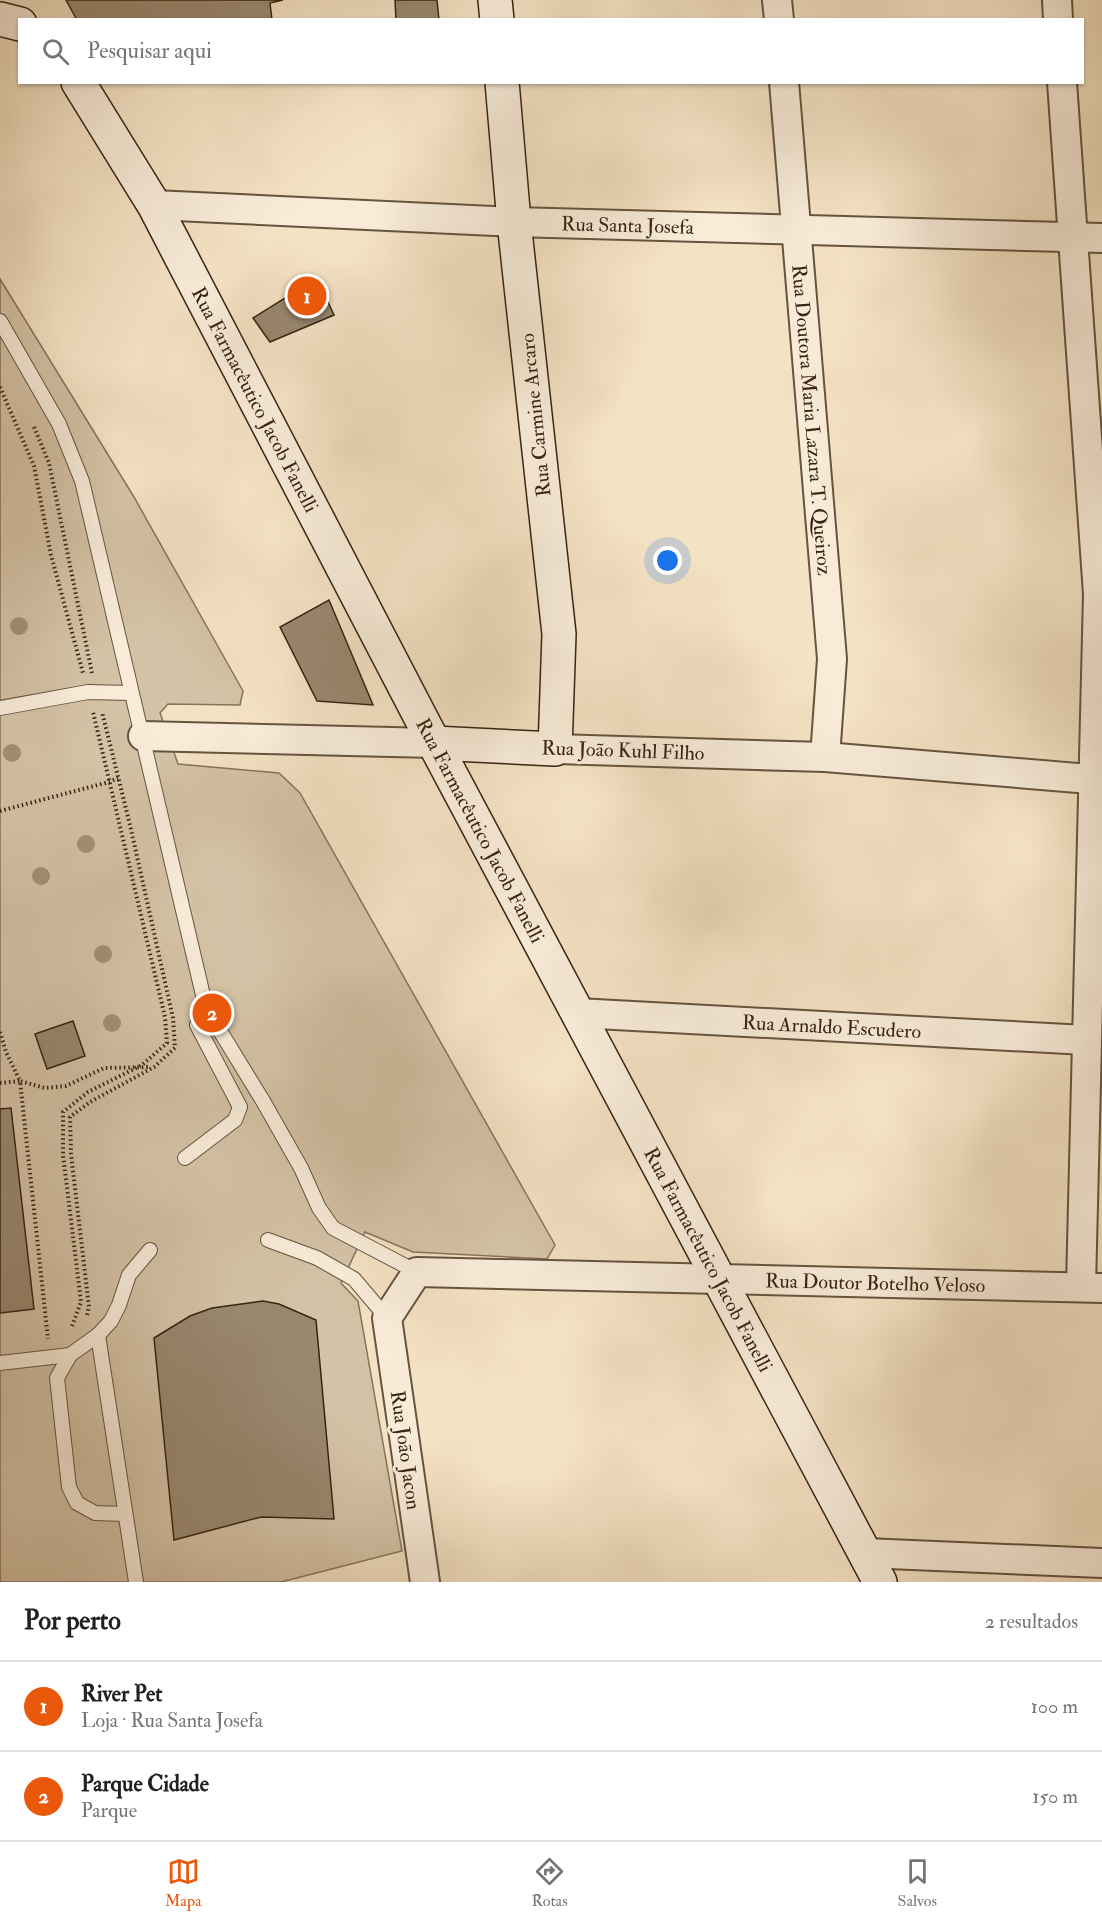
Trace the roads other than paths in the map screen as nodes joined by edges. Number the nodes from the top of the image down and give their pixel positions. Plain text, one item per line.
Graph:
1 (495, 0) edge
2 (777, 0) edge
3 (1057, 0) edge
4 (497, 18) edge
5 (779, 18) edge
6 (1058, 18) edge
7 (0, 19) edge
8 (18, 24) edge
9 (79, 84) edge
10 (502, 84) edge
11 (784, 84) edge
12 (1062, 84) edge
13 (154, 205) junction
14 (514, 222) junction
15 (796, 231) junction
16 (1073, 237) junction
17 (1102, 238) edge
18 (0, 321) edge
19 (131, 693) junction
20 (0, 708) edge
21 (143, 736) junction
22 (434, 743) junction
23 (555, 749) junction
24 (825, 757) junction
25 (1098, 780) edge
26 (206, 1008) junction
27 (577, 1013) junction
28 (1086, 1040) junction
29 (185, 1158) dead end
30 (301, 1168) junction
31 (286, 1169) dead end
32 (268, 1240) dead end
33 (150, 1250) dead end
34 (417, 1272) junction
35 (719, 1278) junction
36 (1092, 1287) edge
37 (387, 1318) junction
38 (98, 1335) junction
39 (70, 1355) junction
40 (0, 1363) edge
41 (124, 1514) junction
42 (865, 1553) junction
43 (1102, 1563) edge
44 (136, 1582) edge
45 (425, 1582) edge
46 (880, 1582) edge

1 - 4 main road
2 - 5 street
3 - 6 street
7 - 8 main road
9 - 13 main road, Rua Farmacêutico Jacob Fanelli
10 - 14 main road, Rua Carmine Arcaro
11 - 15 street, Rua Doutora Maria Lazara T. Queiroz
12 - 16 street
13 - 14 street, Rua Santa Josefa
13 - 22 main road, Rua Farmacêutico Jacob Fanelli
14 - 15 street, Rua Santa Josefa
14 - 23 main road, Rua Carmine Arcaro
15 - 16 street, Rua Santa Josefa
15 - 24 street, Rua Doutora Maria Lazara T. Queiroz
16 - 17 street, Rua Santa Josefa
16 - 25 street
18 - 19 lane
19 - 20 lane
19 - 21 lane
21 - 22 street, Rua João Kuhl Filho
21 - 26 lane
22 - 23 main road, Rua João Kuhl Filho
22 - 27 main road, Rua Farmacêutico Jacob Fanelli
23 - 24 street, Rua João Kuhl Filho
24 - 25 street, Rua João Kuhl Filho
25 - 28 street
26 - 29 lane
26 - 30 lane
27 - 28 street, Rua Arnaldo Escudero
27 - 35 main road, Rua Farmacêutico Jacob Fanelli
28 - 36 street
30 - 31 lane
30 - 34 lane
32 - 37 lane
33 - 38 lane
34 - 35 street, Rua Doutor Botelho Veloso
34 - 37 street
35 - 36 street, Rua Doutor Botelho Veloso
35 - 42 main road, Rua Farmacêutico Jacob Fanelli
37 - 45 street, Rua João Jacon
38 - 39 lane
38 - 41 lane
39 - 40 lane
39 - 41 lane
41 - 44 lane
42 - 43 street
42 - 46 main road, Rua Farmacêutico Jacob Fanelli

